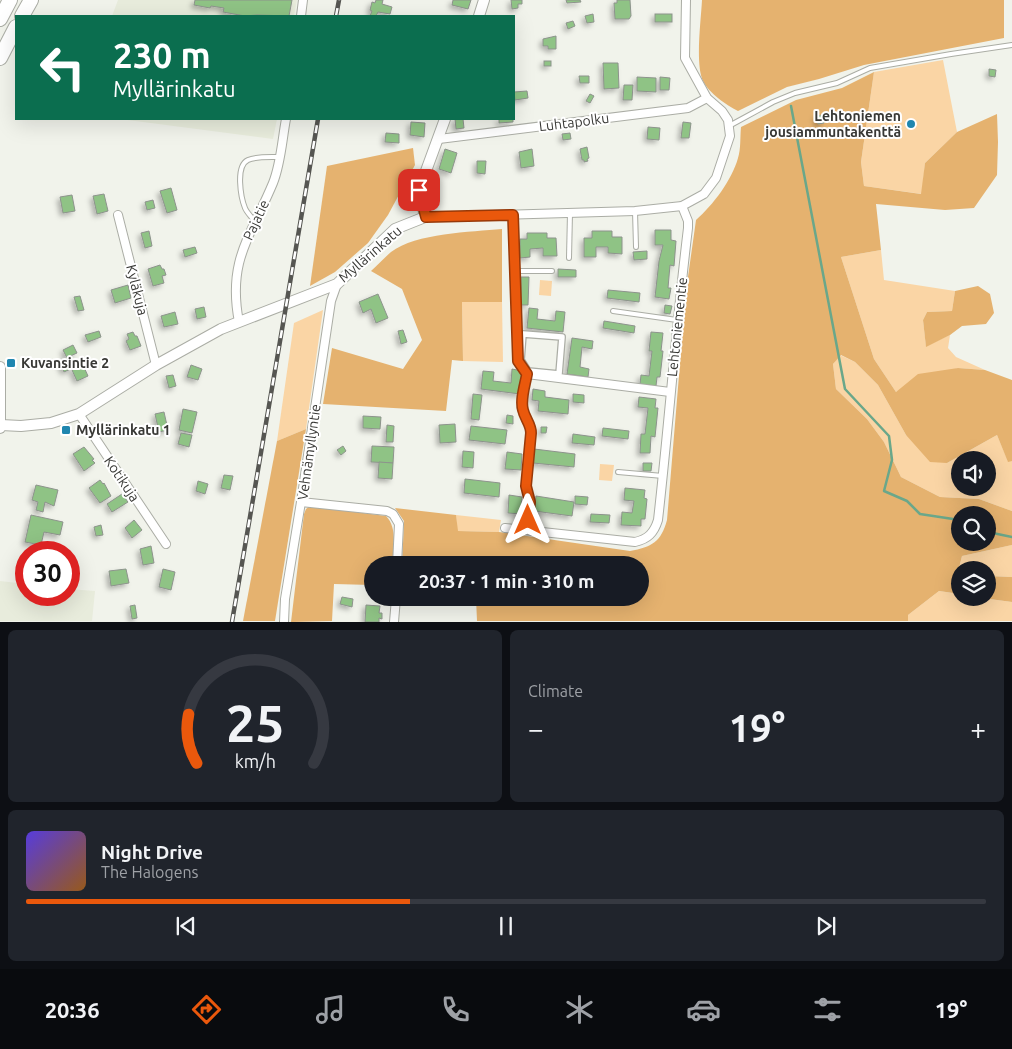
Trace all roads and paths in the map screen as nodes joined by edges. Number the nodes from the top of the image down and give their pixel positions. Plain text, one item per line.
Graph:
1 (10, 0) edge
2 (303, 0) edge
3 (484, 0) edge
4 (686, 0) edge
5 (30, 1) edge
6 (23, 15) edge
7 (301, 15) edge
8 (479, 15) edge
9 (0, 19) edge
10 (15, 30) edge
11 (1012, 45) edge
12 (0, 58) edge
13 (707, 98) junction
14 (286, 120) edge
15 (446, 120) edge
16 (728, 123) junction
17 (439, 139) junction
18 (280, 157) junction
19 (682, 206) junction
20 (635, 211) junction
21 (570, 212) junction
22 (513, 215) junction
23 (118, 216) dead end
24 (426, 217) junction
25 (254, 222) junction
26 (636, 247) dead end
27 (569, 258) dead end
28 (552, 270) dead end
29 (515, 271) junction
30 (337, 284) junction
31 (613, 311) dead end
32 (677, 320) junction
33 (240, 322) junction
34 (523, 334) joint
35 (156, 366) junction
36 (0, 367) edge
37 (527, 374) junction
38 (670, 392) junction
39 (79, 414) junction
40 (0, 427) edge
41 (618, 472) dead end
42 (663, 476) junction
43 (302, 502) junction
44 (505, 528) dead end
45 (527, 530) junction
46 (166, 544) dead end
47 (397, 556) edge
48 (395, 606) edge
49 (284, 622) edge
50 (394, 622) edge

1 - 9 highway
2 - 7 street
3 - 8 street
4 - 13 street
5 - 6 highway
10 - 12 highway
11 - 16 lane
13 - 16 street
13 - 17 street, Luhtapolku
14 - 18 street, Pajatie
15 - 17 street
16 - 19 street
17 - 24 street
18 - 25 street, Pajatie
18 - 25 lane
19 - 20 street, Myllärinkatu
19 - 32 street, Lehtoniementie
20 - 21 street, Myllärinkatu
20 - 26 lane
21 - 22 street, Myllärinkatu
21 - 27 lane
22 - 24 street, Myllärinkatu
22 - 29 street
23 - 35 street, Kyläkuja
24 - 30 street, Myllärinkatu
25 - 33 street, Pajatie
28 - 29 lane
29 - 37 street
30 - 33 street, Myllärinkatu
30 - 43 street, Vehnämyllyntie
31 - 32 lane
32 - 38 street, Lehtoniementie
33 - 35 street, Myllärinkatu
34 - 34 street
35 - 39 street, Myllärinkatu
36 - 40 street
37 - 38 street
37 - 45 street
38 - 42 street, Lehtoniementie
39 - 40 street, Myllärinkatu
39 - 46 street, Kotikuja
41 - 42 lane
42 - 45 street, Lehtoniementie
43 - 47 street
43 - 49 street, Vehnämyllyntie
44 - 45 street
48 - 50 street

